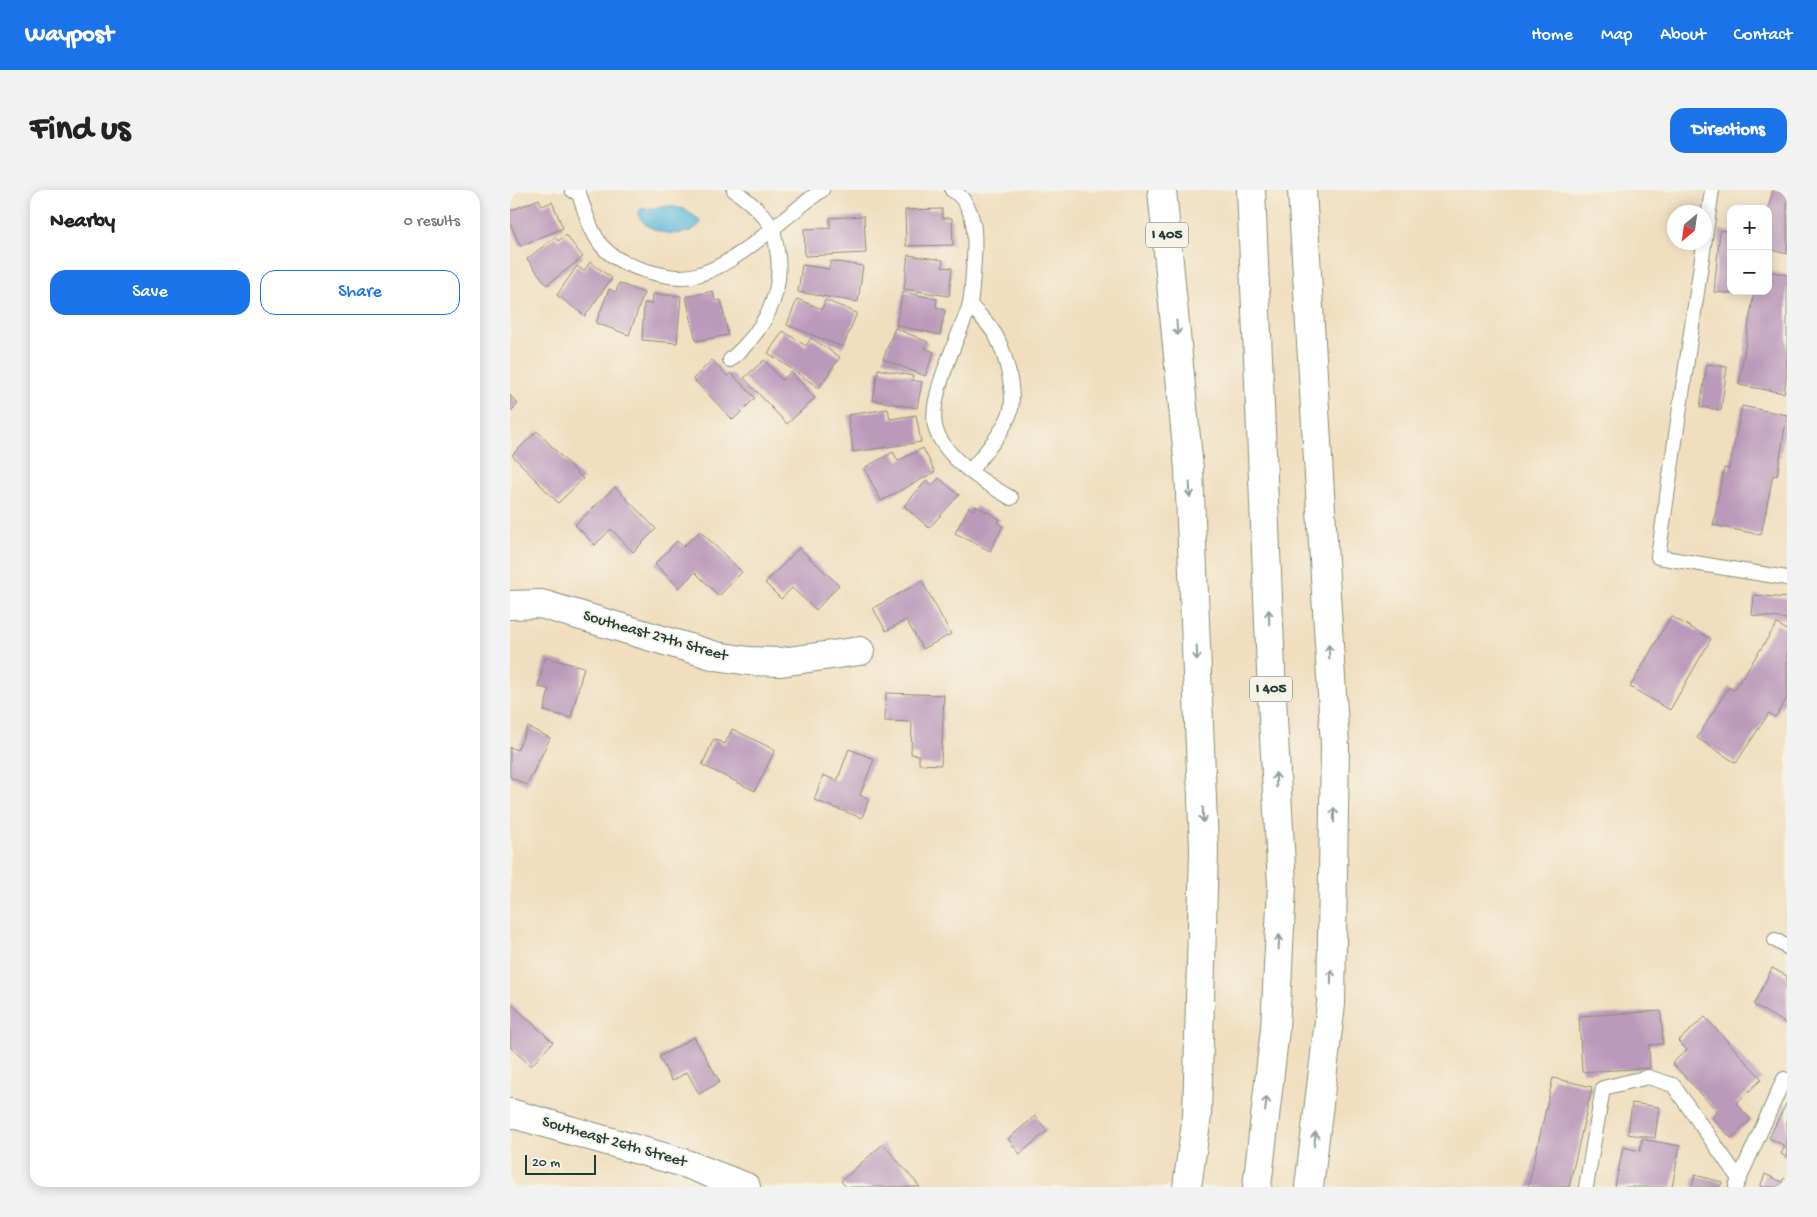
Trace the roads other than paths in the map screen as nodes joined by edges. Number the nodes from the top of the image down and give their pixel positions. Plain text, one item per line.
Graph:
1 (734, 190) edge
2 (822, 190) edge
3 (952, 190) edge
4 (1158, 190) edge
5 (1162, 190) edge
6 (1251, 190) edge
7 (1302, 190) edge
8 (1712, 190) edge
9 (578, 191) edge
10 (772, 228) junction
11 (1172, 280) junction
12 (970, 305) junction
13 (730, 360) dead end
14 (971, 470) junction
15 (1011, 498) dead end
16 (1787, 578) edge
17 (510, 605) edge
18 (860, 651) dead end
19 (1784, 1079) dead end
20 (510, 1113) edge
21 (1738, 1183) edge
22 (746, 1187) edge
23 (1186, 1187) edge
24 (1256, 1187) edge
25 (1309, 1187) edge
26 (1586, 1187) edge

1 - 10 lane
2 - 10 lane
3 - 12 lane
4 - 11 main road
5 - 11 main road, I 405
24 -> 6 main road, I 405
25 -> 7 main road
8 - 16 lane
9 - 10 lane
10 - 13 lane
11 -> 23 main road, I 405
12 - 14 lane
12 - 14 lane
14 - 15 lane
17 - 18 main road, Southeast 27th Street
19 - 21 lane
20 - 22 main road, Southeast 26th Street
21 - 26 lane

